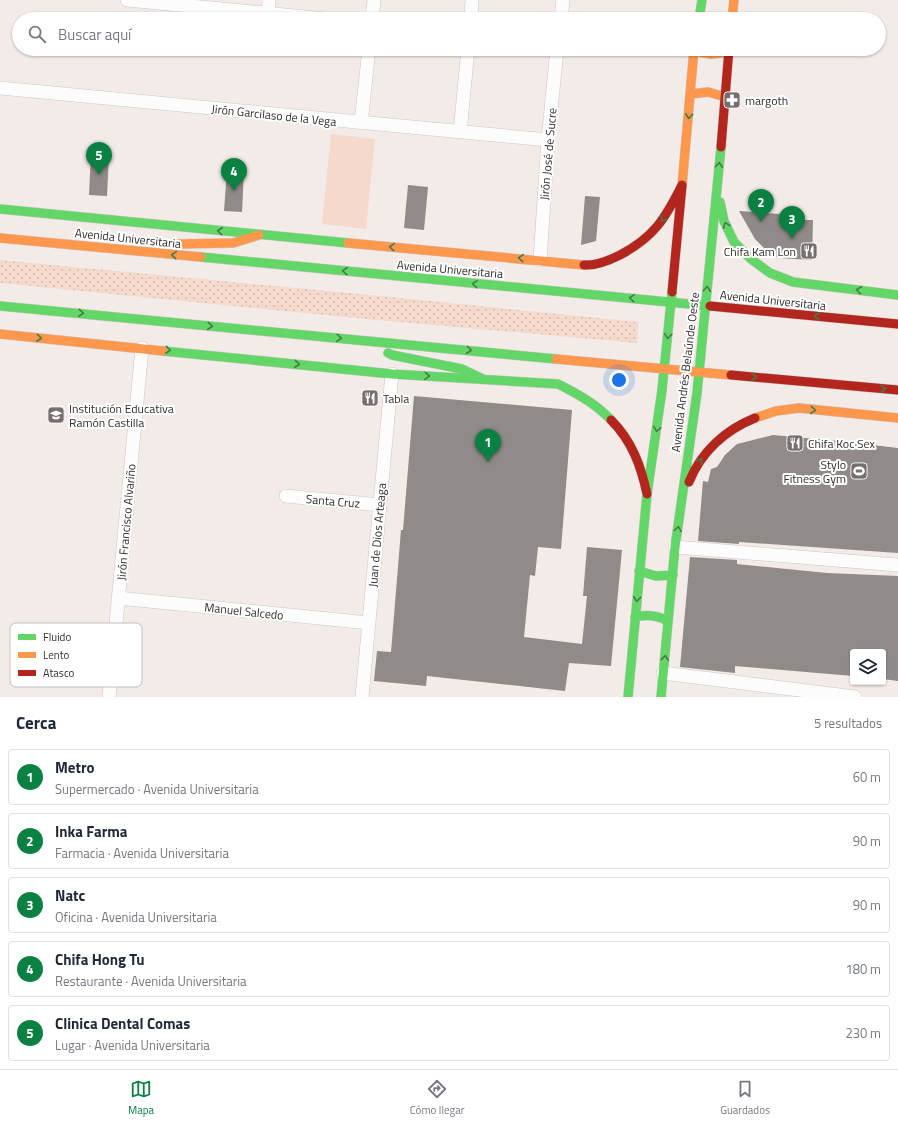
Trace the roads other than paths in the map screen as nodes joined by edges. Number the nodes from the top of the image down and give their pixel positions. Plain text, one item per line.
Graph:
1 (128, 0) edge
2 (269, 0) edge
3 (374, 0) edge
4 (472, 0) edge
5 (562, 0) edge
6 (702, 0) edge
7 (734, 0) edge
8 (257, 12) edge
9 (268, 12) edge
10 (373, 12) edge
11 (471, 12) edge
12 (561, 12) edge
13 (700, 12) edge
14 (733, 12) edge
15 (368, 56) edge
16 (467, 56) edge
17 (556, 56) edge
18 (694, 56) edge
19 (728, 56) edge
20 (0, 88) edge
21 (691, 94) junction
22 (725, 97) junction
23 (361, 123) junction
24 (460, 132) junction
25 (548, 140) junction
26 (682, 185) junction
27 (717, 191) junction
28 (0, 209) edge
29 (259, 235) junction
30 (0, 238) edge
31 (116, 249) junction
32 (540, 260) junction
33 (898, 295) edge
34 (671, 302) junction
35 (706, 305) junction
36 (0, 306) edge
37 (898, 324) edge
38 (0, 334) edge
39 (370, 341) junction
40 (142, 348) junction
41 (664, 370) junction
42 (699, 373) junction
43 (392, 374) junction
44 (484, 379) junction
45 (898, 390) edge
46 (898, 418) edge
47 (647, 494) junction
48 (682, 495) junction
49 (286, 496) dead end
50 (380, 505) junction
51 (675, 547) junction
52 (898, 565) edge
53 (639, 571) junction
54 (673, 575) junction
55 (118, 598) junction
56 (635, 618) junction
57 (668, 621) junction
58 (116, 623) edge
59 (369, 623) junction
60 (663, 673) junction
61 (110, 687) edge
62 (109, 697) edge
63 (362, 697) edge
64 (628, 697) edge
65 (661, 697) edge
66 (855, 697) edge

1 - 8 street
2 - 9 street
3 - 10 street
4 - 11 street
5 - 12 street
6 - 13 street
7 - 14 street
15 - 23 street
16 - 24 street
17 - 25 street, Jirón José de Sucre
18 - 21 street, Avenida Andrés Belaúnde Oeste
19 - 22 street, Avenida Andrés Belaúnde Oeste
20 - 23 street, Jirón Garcilaso de la Vega
21 - 22 street
21 -> 26 street, Avenida Andrés Belaúnde Oeste
27 -> 22 street, Avenida Andrés Belaúnde Oeste
23 - 24 street, Jirón Garcilaso de la Vega
24 - 25 street, Jirón Garcilaso de la Vega
25 - 32 street, Jirón José de Sucre
26 -> 32 street, Avenida Universitaria
26 - 34 street, Avenida Andrés Belaúnde Oeste
33 -> 27 street, Avenida Universitaria
35 -> 27 street, Avenida Andrés Belaúnde Oeste
29 -> 28 street, Avenida Universitaria
29 - 31 street
32 -> 29 street, Avenida Universitaria
30 - 31 street, Avenida Universitaria
34 -> 31 street, Avenida Universitaria
34 - 35 street, Avenida Universitaria
34 -> 41 street, Avenida Andrés Belaúnde Oeste
37 -> 35 street, Avenida Universitaria
35 - 42 street, Avenida Andrés Belaúnde Oeste
36 -> 39 street
38 -> 40 street
39 -> 41 street
39 - 44 street
40 -> 43 street
40 - 55 street, Jirón Francisco Alvariño
41 - 42 street
41 -> 47 street, Avenida Andrés Belaúnde Oeste
42 -> 45 street
42 - 48 street, Avenida Andrés Belaúnde Oeste
43 -> 44 street
43 - 50 street, Juan de Dios Arteaga
44 - 47 street
48 -> 46 street
47 - 53 street, Avenida Andrés Belaúnde Oeste
51 -> 48 street, Avenida Andrés Belaúnde Oeste
49 - 50 street, Santa Cruz
50 - 59 street, Juan de Dios Arteaga
51 - 52 street
51 - 54 street, Avenida Andrés Belaúnde Oeste
53 - 54 street
53 -> 56 street, Avenida Andrés Belaúnde Oeste
54 - 57 street, Avenida Andrés Belaúnde Oeste
55 - 58 street, Jirón Francisco Alvariño
55 - 59 street, Manuel Salcedo
56 - 57 street
56 - 64 street, Avenida Andrés Belaúnde Oeste
60 -> 57 street, Avenida Andrés Belaúnde Oeste
59 - 63 street, Juan de Dios Arteaga
60 - 65 street, Avenida Andrés Belaúnde Oeste
60 - 66 street
61 - 62 street, Jirón Francisco Alvariño

